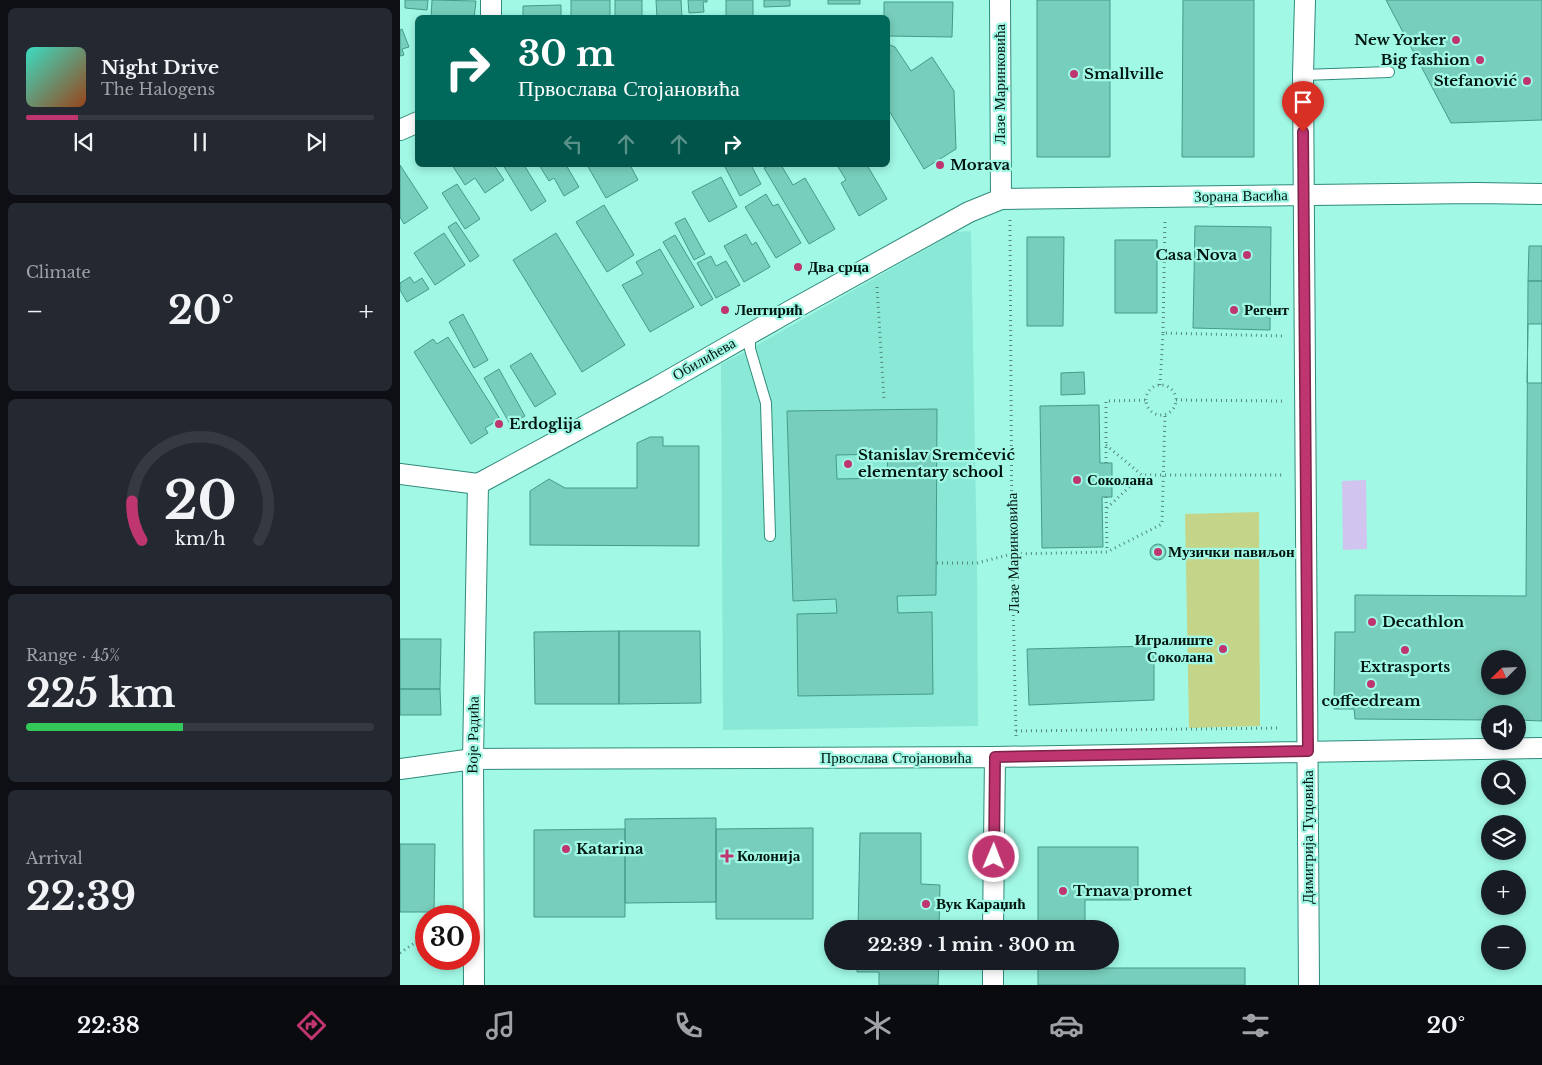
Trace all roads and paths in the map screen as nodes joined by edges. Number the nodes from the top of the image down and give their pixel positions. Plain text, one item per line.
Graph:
1 (491, 0) edge
2 (1000, 0) edge
3 (1305, 0) edge
4 (491, 15) edge
5 (1389, 72) dead end
6 (1303, 75) junction
7 (415, 123) edge
8 (400, 130) edge
9 (1542, 194) edge
10 (1303, 195) junction
11 (1166, 197) junction
12 (1005, 199) junction
13 (876, 264) junction
14 (1163, 333) junction
15 (750, 334) junction
16 (1283, 336) dead end
17 (1160, 385) junction
18 (884, 398) dead end
19 (1147, 400) junction
20 (1176, 400) junction
21 (1284, 401) dead end
22 (1165, 414) junction
23 (1106, 446) junction
24 (1106, 463) dead end
25 (400, 474) edge
26 (1305, 474) junction
27 (1142, 475) junction
28 (1163, 475) junction
29 (478, 484) junction
30 (1106, 497) dead end
31 (1106, 508) junction
32 (770, 536) dead end
33 (1107, 552) junction
34 (1012, 554) junction
35 (936, 563) dead end
36 (1308, 726) junction
37 (1016, 731) junction
38 (1542, 748) edge
39 (1308, 751) junction
40 (995, 757) junction
41 (1016, 757) junction
42 (473, 759) junction
43 (400, 769) edge
44 (993, 920) edge
45 (415, 943) edge
46 (400, 953) edge
47 (993, 970) edge
48 (474, 985) edge
49 (993, 985) edge
50 (1309, 985) edge

1 - 4 street
2 - 12 street, Лазе Маринковића
3 - 6 street, Димитрија Туцовића
5 - 6 lane
6 - 10 street, Димитрија Туцовића
7 - 8 street
9 - 10 street, Зорана Васића
10 - 11 street, Зорана Васића
10 - 26 street, Димитрија Туцовића
11 - 12 street, Зорана Васића
11 - 14 path
12 - 13 street, Обилићева
12 - 34 path, Лазе Маринковића
13 - 15 street, Обилићева
13 - 18 path
14 - 16 path
14 - 17 path
15 - 29 street, Обилићева
15 - 32 lane
17 - 19 path
17 - 20 path
19 - 22 path
19 - 23 path
20 - 21 path
20 - 22 path
22 - 28 path
23 - 24 path
23 - 27 path
25 - 29 street
26 - 28 path
26 - 36 street, Димитрија Туцовића
27 - 28 path
27 - 31 path
28 - 33 path
29 - 42 street, Воје Радића
30 - 31 path
31 - 33 path
33 - 34 path
34 - 35 path
34 - 37 path, Лазе Маринковића
36 - 37 path
36 - 39 street, Димитрија Туцовића
37 - 41 path, Лазе Маринковића
38 - 39 street, Првослава Стојановића
39 - 41 street, Првослава Стојановића
39 - 50 street, Димитрија Туцовића
40 - 41 street, Првослава Стојановића
40 - 42 street, Првослава Стојановића
40 - 44 street
42 - 43 street, Првослава Стојановића
42 - 48 street, Воје Радића
45 - 46 path
47 - 49 street

